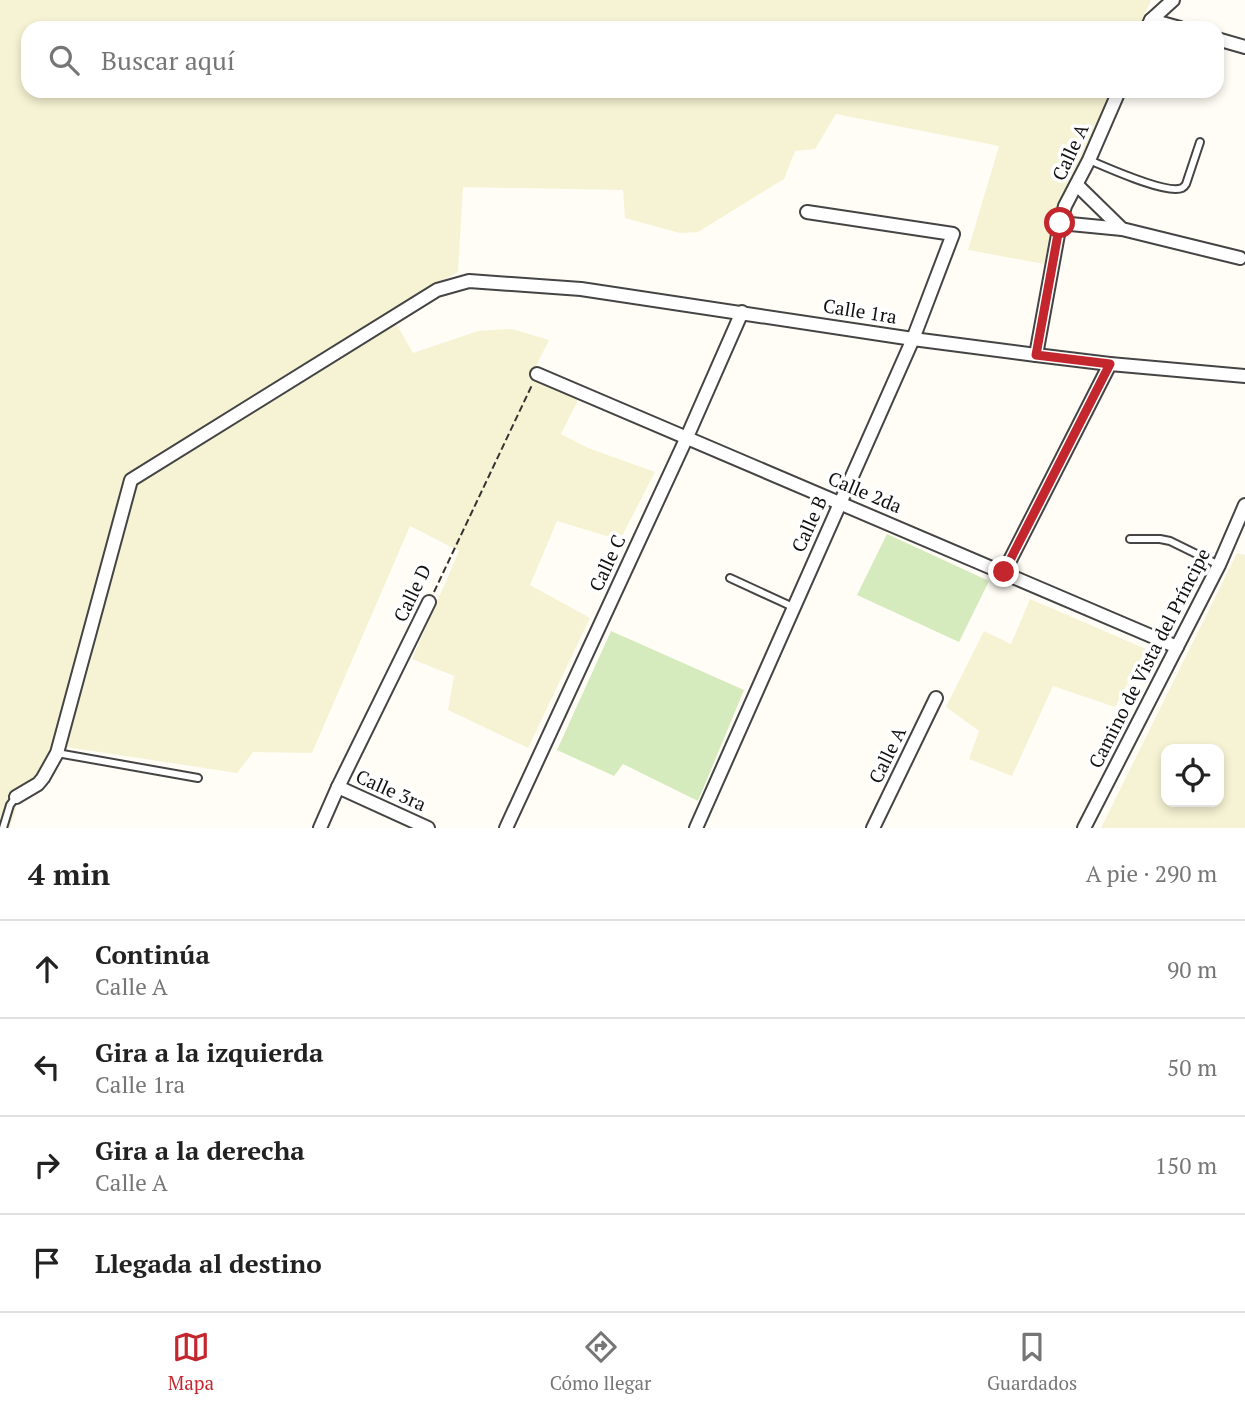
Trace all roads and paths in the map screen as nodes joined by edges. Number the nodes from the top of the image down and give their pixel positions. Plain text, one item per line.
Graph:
1 (1173, 0) edge
2 (1152, 21) edge
3 (1224, 41) edge
4 (1245, 47) edge
5 (1116, 98) edge
6 (1200, 142) dead end
7 (1089, 160) junction
8 (1077, 185) junction
9 (807, 212) dead end
10 (1060, 223) junction
11 (1122, 229) junction
12 (1240, 258) dead end
13 (742, 312) junction
14 (913, 339) junction
15 (1036, 355) junction
16 (1110, 364) junction
17 (537, 374) joint
18 (1245, 376) edge
19 (687, 437) junction
20 (839, 502) junction
21 (1245, 505) edge
22 (1130, 540) dead end
23 (1219, 565) junction
24 (1004, 572) junction
25 (730, 578) dead end
26 (429, 603) joint
27 (793, 607) junction
28 (1177, 647) junction
29 (936, 698) dead end
30 (57, 753) junction
31 (198, 778) dead end
32 (338, 788) junction
33 (16, 797) joint
34 (3, 828) edge
35 (320, 828) edge
36 (428, 828) edge
37 (506, 828) edge
38 (695, 828) edge
39 (873, 828) edge
40 (1084, 828) edge

1 - 2 street
3 - 4 street
5 - 7 street, Calle A
6 - 7 lane
7 - 8 street, Calle A
8 - 10 street, Calle A
8 - 11 street
9 - 14 street, Calle B
10 - 11 street
10 - 15 street, Calle A
11 - 12 street
13 - 14 street, Calle 1ra
13 - 19 street, Calle C
13 - 30 street, Calle 1ra
14 - 15 street, Calle 1ra
14 - 20 street, Calle B
15 - 16 street, Calle 1ra
16 - 18 street, Calle 1ra
16 - 24 street
17 - 19 street, Calle 2da
17 - 26 path, Calle D
19 - 20 street, Calle 2da
19 - 37 street, Calle C
20 - 24 street, Calle 2da
20 - 27 street, Calle B
21 - 23 street, Camino de Vista del Príncipe
22 - 23 lane
23 - 28 street, Camino de Vista del Príncipe
24 - 28 street, Calle 2da
25 - 27 lane
26 - 32 street, Calle D
27 - 38 street, Calle B
28 - 40 street, Camino de Vista del Príncipe
29 - 39 street, Calle A
30 - 31 lane
30 - 33 street
32 - 35 street, Calle D
32 - 36 street, Calle 3ra
33 - 34 lane

